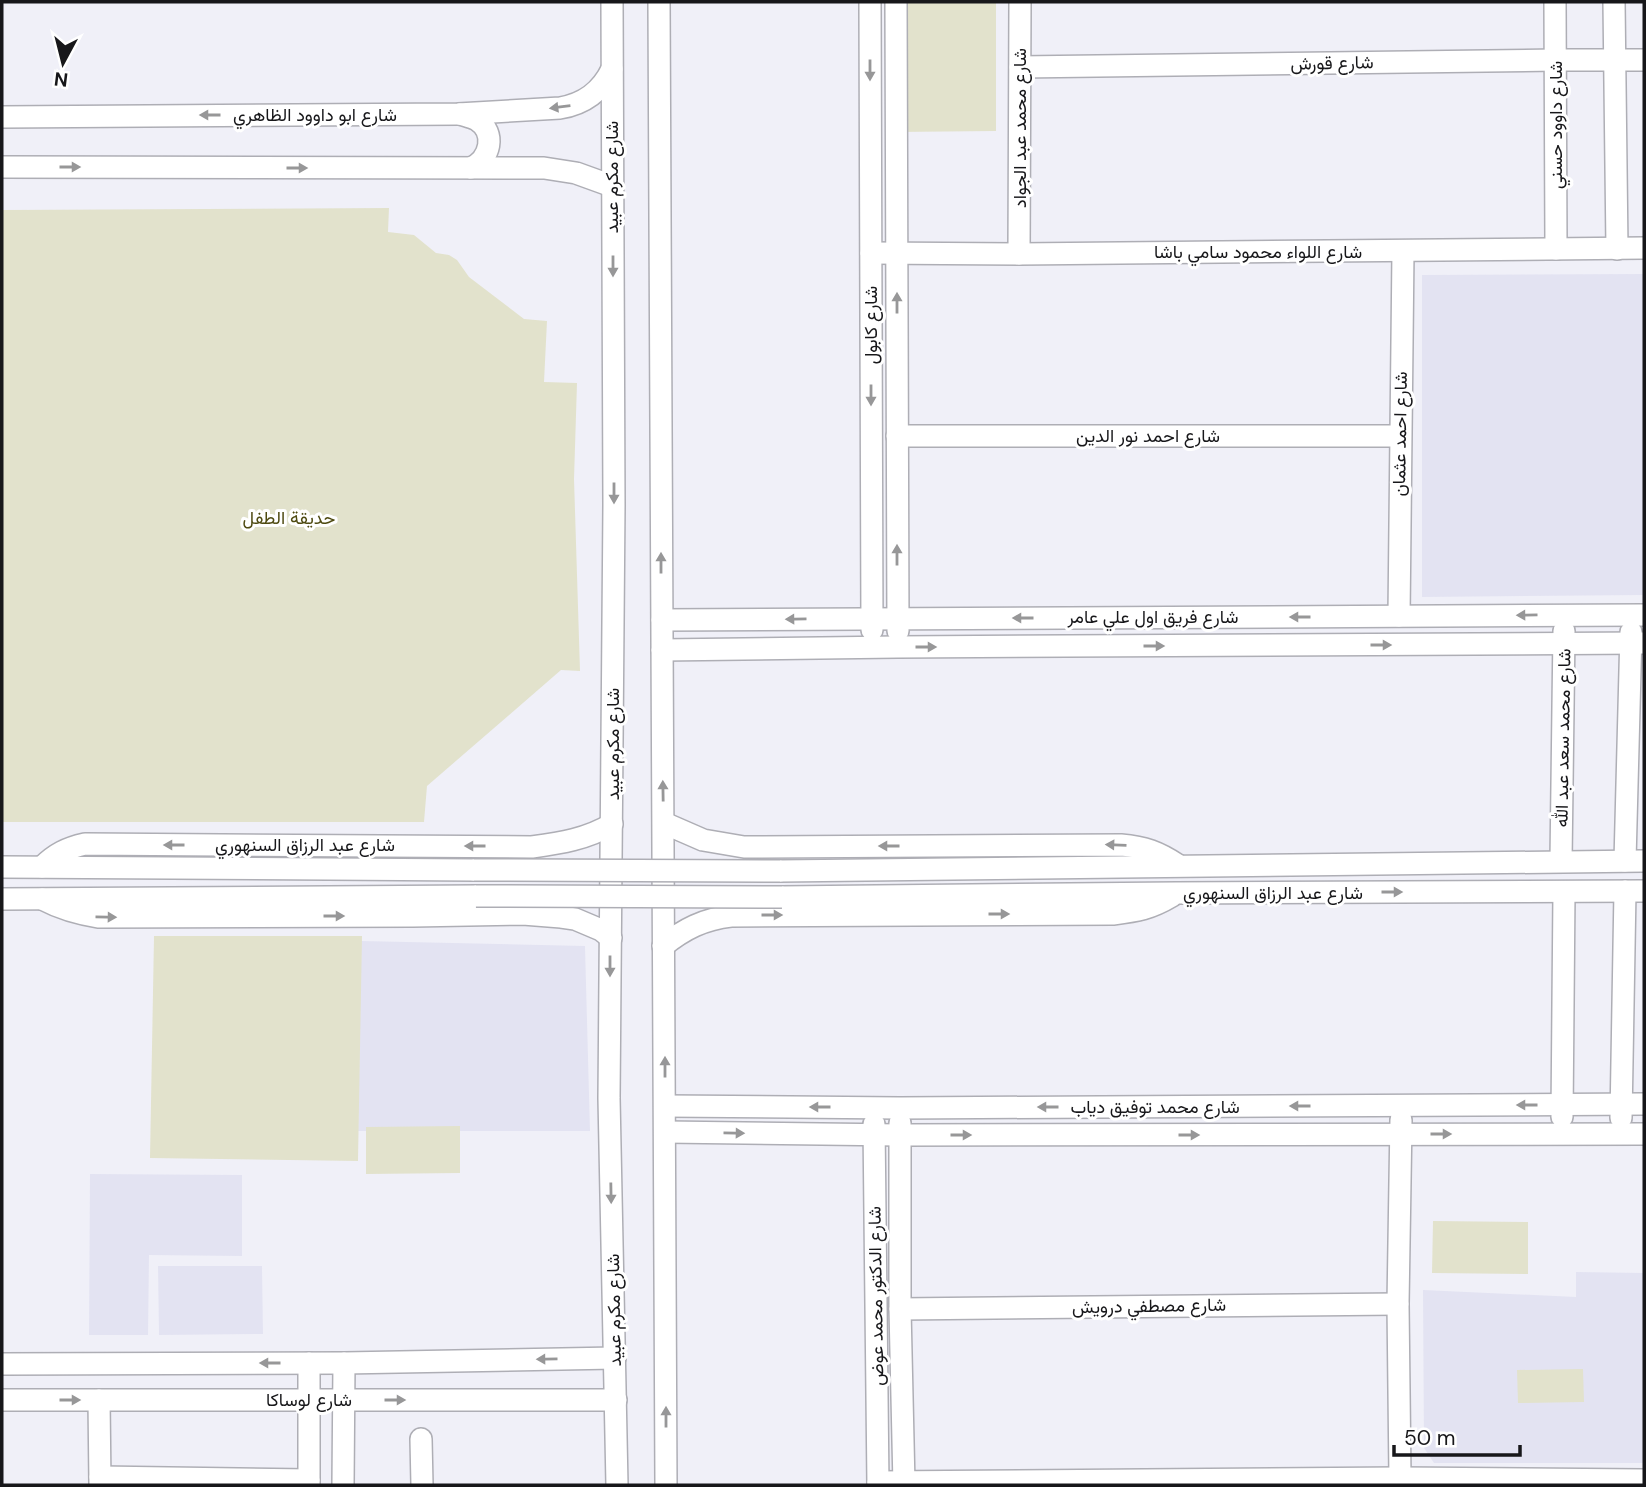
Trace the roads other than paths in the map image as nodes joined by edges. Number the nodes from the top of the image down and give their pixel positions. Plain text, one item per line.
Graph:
1 (612, 2) edge
2 (659, 2) edge
3 (870, 2) edge
4 (896, 2) edge
5 (1020, 2) edge
6 (1555, 2) edge
7 (1614, 2) edge
8 (1556, 60) junction
9 (1615, 60) junction
10 (1644, 60) edge
11 (1020, 67) junction
12 (612, 69) junction
13 (458, 114) junction
14 (2, 117) edge
15 (2, 167) edge
16 (471, 168) junction
17 (612, 186) junction
18 (1644, 248) edge
19 (1556, 249) junction
20 (1617, 249) junction
21 (1403, 251) junction
22 (871, 253) junction
23 (897, 253) junction
24 (1019, 254) junction
25 (897, 436) junction
26 (1400, 436) junction
27 (1564, 615) junction
28 (1638, 615) edge
29 (1399, 617) junction
30 (872, 618) junction
31 (898, 618) junction
32 (662, 620) junction
33 (1564, 643) junction
34 (1638, 643) edge
35 (898, 647) junction
36 (872, 648) junction
37 (662, 650) junction
38 (663, 823) junction
39 (612, 824) junction
40 (517, 846) junction
41 (744, 847) junction
42 (1635, 861) edge
43 (1561, 862) junction
44 (1180, 866) junction
45 (2, 867) edge
46 (42, 867) junction
47 (1564, 891) junction
48 (1635, 891) edge
49 (1176, 892) junction
50 (2, 899) edge
51 (42, 899) junction
52 (523, 914) junction
53 (744, 915) junction
54 (611, 938) junction
55 (663, 946) junction
56 (1621, 1104) junction
57 (1644, 1104) edge
58 (1562, 1105) junction
59 (665, 1106) junction
60 (1401, 1106) junction
61 (874, 1108) junction
62 (900, 1108) junction
63 (665, 1132) junction
64 (1400, 1134) junction
65 (1562, 1134) junction
66 (1620, 1134) junction
67 (1644, 1134) edge
68 (874, 1135) junction
69 (900, 1135) junction
70 (1398, 1304) junction
71 (900, 1309) junction
72 (615, 1357) junction
73 (309, 1363) junction
74 (344, 1363) junction
75 (2, 1364) edge
76 (344, 1399) junction
77 (99, 1400) junction
78 (309, 1400) junction
79 (615, 1400) junction
80 (2, 1401) edge
81 (421, 1439) dead end
82 (1400, 1478) junction
83 (1644, 1479) edge
84 (100, 1481) edge
85 (1474, 1482) edge
86 (309, 1483) edge
87 (878, 1483) edge
88 (904, 1483) edge
89 (1032, 1483) edge
90 (343, 1485) edge
91 (422, 1485) edge
92 (617, 1485) edge
93 (666, 1485) edge

1 - 12 street, شارع مكرم عبيد
32 -> 2 street
3 -> 22 street, شارع كابول
4 - 23 street, شارع كابول
5 - 11 street, شارع محمد عبد الجواد
6 - 8 street, شارع داوود حسني
7 - 9 street
8 - 9 street, شارع قورش
8 - 11 street, شارع قورش
8 - 19 street, شارع داوود حسني
9 - 10 street, شارع قورش
9 - 20 street
11 - 24 street, شارع محمد عبد الجواد
12 -> 13 street, شارع ابو داوود الظاهري
12 - 17 street, شارع مكرم عبيد
13 -> 14 street, شارع ابو داوود الظاهري
13 - 16 street
15 -> 16 street
16 - 17 street
17 -> 39 street, شارع مكرم عبيد
18 - 20 street, شارع اللواء محمود سامي باشا
19 - 20 street, شارع اللواء محمود سامي باشا
19 - 21 street, شارع اللواء محمود سامي باشا
21 - 24 street, شارع اللواء محمود سامي باشا
21 - 26 street, شارع احمد عثمان
22 - 23 street, شارع اللواء محمود سامي باشا
22 -> 30 street, شارع كابول
23 - 24 street, شارع اللواء محمود سامي باشا
25 -> 23 street, شارع كابول
25 - 26 street, شارع احمد نور الدين
31 -> 25 street, شارع كابول
26 - 29 street, شارع احمد عثمان
27 - 28 street, شارع فريق اول علي عامر
27 -> 29 street, شارع فريق اول علي عامر
27 - 33 street, شارع محمد سعد عبد الله
28 - 34 street
29 -> 31 street, شارع فريق اول علي عامر
30 - 31 street, شارع فريق اول علي عامر
30 -> 32 street, شارع فريق اول علي عامر
30 - 36 street, شارع كابول
31 - 35 street, شارع كابول
32 - 37 street
33 - 34 street, شارع فريق اول علي عامر
35 -> 33 street, شارع فريق اول علي عامر
33 - 43 street, شارع محمد سعد عبد الله
34 - 42 street
35 - 36 street, شارع فريق اول علي عامر
36 - 37 street, شارع فريق اول علي عامر
38 -> 37 street
38 - 41 street, شارع عبد الرزاق السنهوري
38 - 55 street
39 - 40 street, شارع عبد الرزاق السنهوري
39 - 54 street, شارع مكرم عبيد
40 -> 46 street, شارع عبد الرزاق السنهوري
40 - 52 street
44 -> 41 street, شارع عبد الرزاق السنهوري
41 - 53 street
42 - 43 street, شارع عبد الرزاق السنهوري
43 - 44 street, شارع عبد الرزاق السنهوري
44 - 46 street, bridge
45 - 46 street
47 - 48 street, شارع عبد الرزاق السنهوري
49 -> 47 street, شارع عبد الرزاق السنهوري
47 - 58 street
48 - 56 street
49 - 51 street, bridge
53 -> 49 street, شارع عبد الرزاق السنهوري
50 - 51 street
51 -> 52 street
52 - 54 street
53 - 55 street, شارع عبد الرزاق السنهوري
54 -> 72 street, شارع مكرم عبيد
59 -> 55 street
56 - 57 street, شارع محمد توفيق دياب
56 - 58 street, شارع محمد توفيق دياب
56 - 66 street
58 -> 60 street, شارع محمد توفيق دياب
58 - 65 street
61 -> 59 street, شارع محمد توفيق دياب
59 - 63 street
60 -> 62 street, شارع محمد توفيق دياب
60 - 64 street
61 - 62 street, شارع محمد توفيق دياب
61 - 68 street, شارع الدكتور محمد عوض
62 - 69 street, شارع الدكتور محمد عوض
63 -> 68 street, شارع محمد توفيق دياب
93 -> 63 street
64 -> 65 street, شارع محمد توفيق دياب
69 -> 64 street, شارع محمد توفيق دياب
64 - 70 street
65 - 66 street, شارع محمد توفيق دياب
66 - 67 street, شارع محمد توفيق دياب
68 - 69 street, شارع محمد توفيق دياب
68 - 87 street, شارع الدكتور محمد عوض
69 - 71 street, شارع الدكتور محمد عوض
70 - 71 street, شارع مصطفي درويش
70 - 82 street
71 - 88 street, شارع الدكتور محمد عوض
72 -> 74 street, شارع لوساكا
72 - 79 street, شارع مكرم عبيد
73 - 74 street, شارع لوساكا
73 -> 75 street, شارع لوساكا
73 - 78 street
74 - 76 street
76 - 78 street, شارع لوساكا
76 -> 79 street, شارع لوساكا
76 - 90 street
77 - 78 street, شارع لوساكا
80 -> 77 street, شارع لوساكا
77 - 84 street
78 - 86 street
79 - 92 street, شارع مكرم عبيد
81 - 91 street
82 - 85 street
82 - 89 street
83 - 85 street
84 - 86 street
87 - 88 street
88 - 89 street

